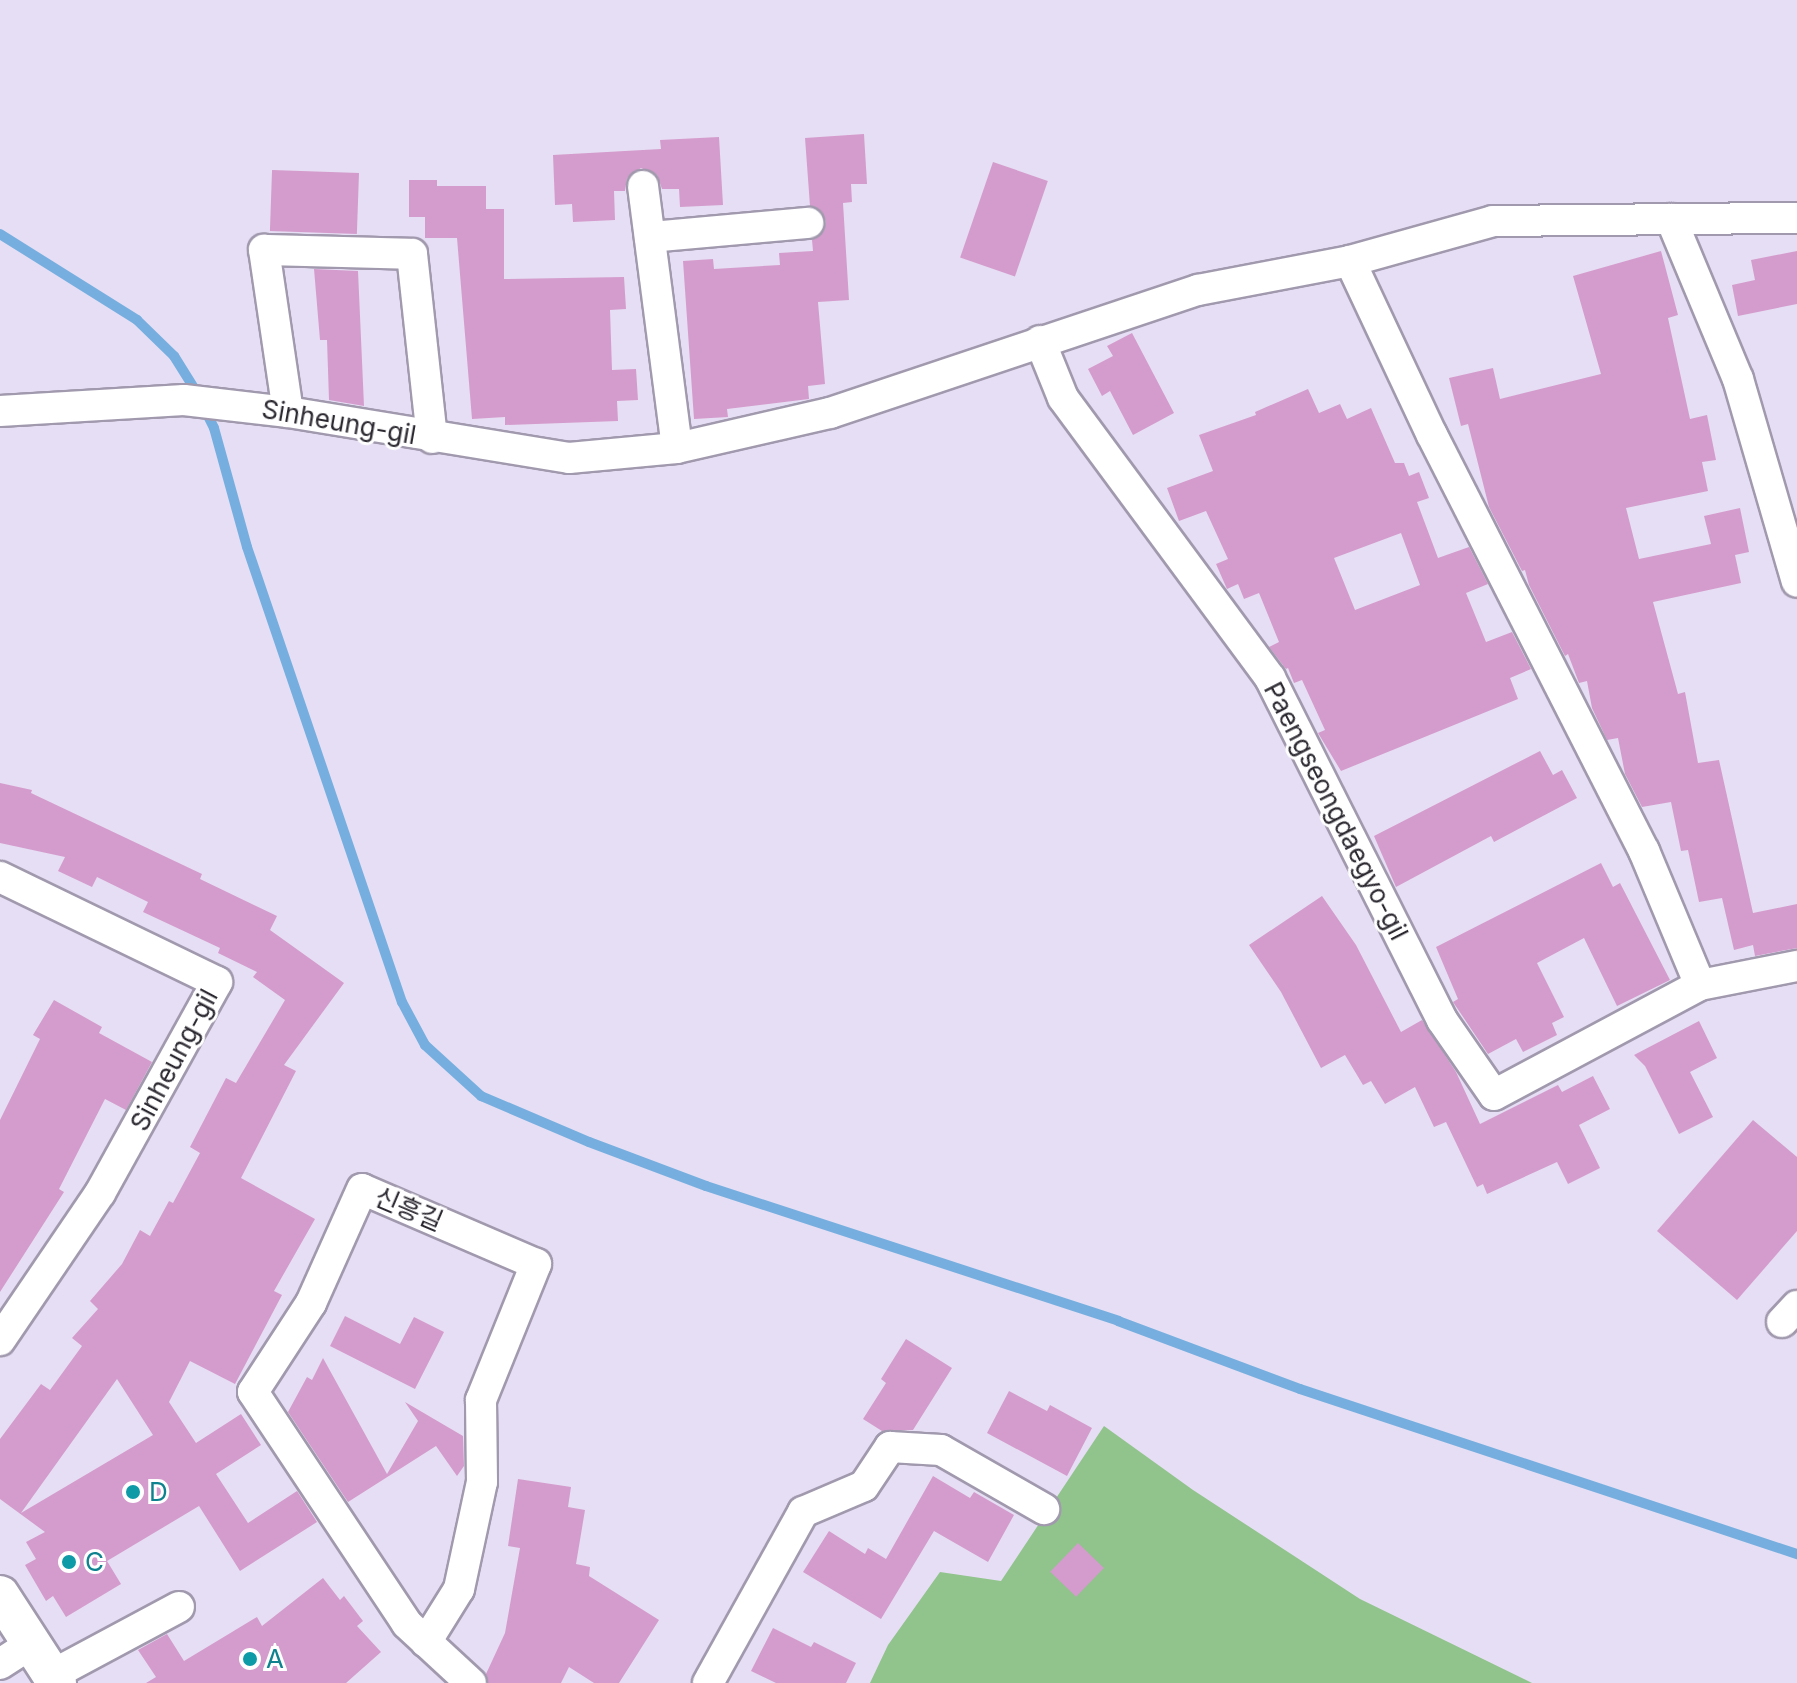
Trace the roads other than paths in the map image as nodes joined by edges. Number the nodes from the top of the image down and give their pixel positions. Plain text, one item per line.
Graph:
1 (643, 186) dead end
2 (1797, 218) edge
3 (1671, 219) junction
4 (808, 223) dead end
5 (650, 237) junction
6 (1350, 261) junction
7 (1040, 341) junction
8 (0, 411) edge
9 (288, 412) junction
10 (432, 438) junction
11 (677, 448) junction
12 (1797, 582) edge
13 (0, 877) edge
14 (1797, 966) edge
15 (1700, 985) junction
16 (0, 1340) edge
17 (1044, 1509) dead end
18 (0, 1595) edge
19 (179, 1607) dead end
20 (426, 1642) junction
21 (32, 1643) junction
22 (0, 1664) edge
23 (54, 1679) edge
24 (471, 1683) edge
25 (708, 1683) edge

1 - 5 street
2 - 3 street
3 - 6 street
3 - 12 street
4 - 5 street
5 - 11 street
6 - 7 street
6 - 15 street
7 - 11 street
7 - 15 street, Paengseongdaegyo-gil
8 - 9 street, Sinheung-gil
9 - 10 street, Sinheung-gil
9 - 10 street
10 - 11 street, Sinheung-gil
13 - 16 street, Sinheung-gil
14 - 15 street, Paengseongdaegyo-gil
17 - 25 street
18 - 21 street
19 - 23 street
20 - 20 street, 신흥길
20 - 24 street, 신흥길
21 - 22 street
21 - 23 street

